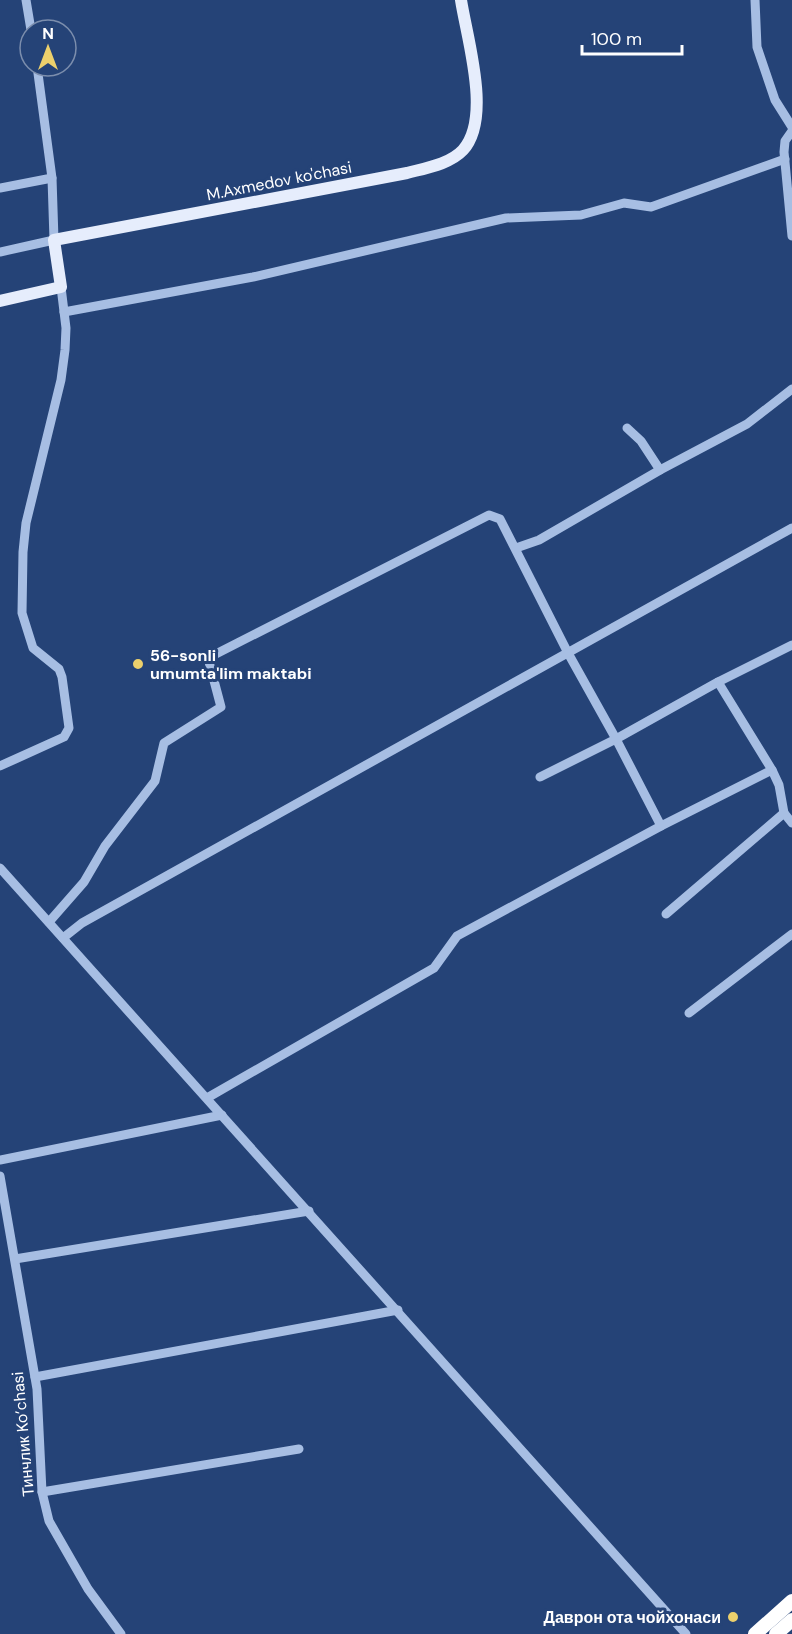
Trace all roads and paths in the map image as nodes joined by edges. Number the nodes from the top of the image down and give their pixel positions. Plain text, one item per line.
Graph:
1 (26, 0) edge
2 (461, 0) edge
3 (755, 0) edge
4 (29, 18) edge
5 (40, 78) edge
6 (792, 129) edge
7 (785, 159) junction
8 (52, 178) junction
9 (0, 188) edge
10 (792, 236) edge
11 (55, 243) junction
12 (0, 252) edge
13 (61, 287) junction
14 (0, 301) edge
15 (64, 312) junction
16 (792, 389) edge
17 (627, 428) dead end
18 (660, 470) junction
19 (792, 528) edge
20 (516, 548) junction
21 (792, 645) edge
22 (568, 653) junction
23 (718, 682) junction
24 (616, 739) junction
25 (0, 766) edge
26 (772, 770) junction
27 (540, 777) dead end
28 (784, 813) junction
29 (792, 822) edge
30 (662, 826) junction
31 (0, 868) edge
32 (666, 914) dead end
33 (49, 922) junction
34 (792, 934) edge
35 (63, 938) junction
36 (689, 1013) dead end
37 (207, 1098) junction
38 (222, 1115) junction
39 (0, 1160) edge
40 (0, 1176) edge
41 (309, 1211) junction
42 (15, 1259) junction
43 (398, 1310) junction
44 (35, 1377) junction
45 (299, 1449) dead end
46 (42, 1492) junction
47 (792, 1601) edge
48 (792, 1620) edge
49 (122, 1634) edge
50 (686, 1634) edge
51 (755, 1634) edge
52 (776, 1634) edge

1 - 4 street
2 - 11 main road, M.Axmedov ko'chasi
3 - 6 street
5 - 8 street
6 - 7 street
7 - 10 street
7 - 15 street
8 - 9 street
8 - 11 street
11 - 12 street
11 - 13 main road
13 - 14 main road
13 - 15 street
15 - 25 street
16 - 18 street
17 - 18 street
18 - 20 street
19 - 22 street
20 - 22 street
20 - 33 street
21 - 23 street
22 - 24 street
22 - 35 street
23 - 24 street
23 - 26 street
24 - 27 street
24 - 30 street
26 - 28 street
26 - 30 street
28 - 29 street
28 - 32 street
30 - 37 street
31 - 33 street
33 - 35 street
34 - 36 street
35 - 37 street
37 - 38 street
38 - 39 street
38 - 41 street
40 - 42 street, Тинчлик Ko’chasi
41 - 42 street
41 - 43 street
42 - 44 street, Тинчлик Ko’chasi
43 - 44 street
43 - 50 street
44 - 46 street, Тинчлик Ko’chasi
45 - 46 street
46 - 49 street, Тинчлик Ko’chasi
47 - 51 highway
48 - 52 highway

